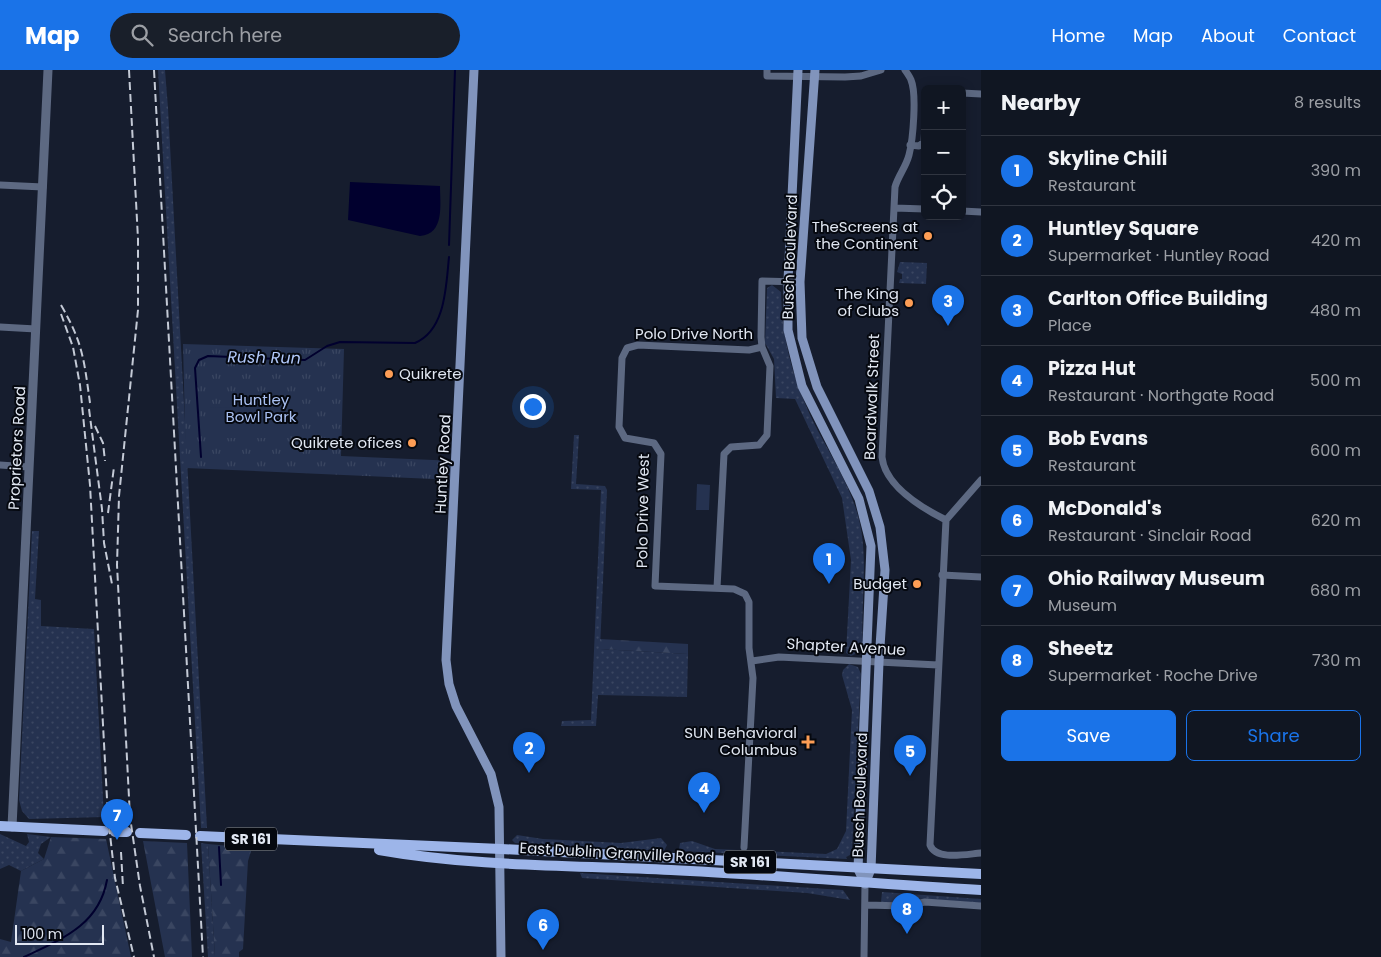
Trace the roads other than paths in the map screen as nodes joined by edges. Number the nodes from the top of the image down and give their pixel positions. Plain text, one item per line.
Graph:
1 (48, 70) edge
2 (474, 70) edge
3 (767, 70) edge
4 (881, 70) edge
5 (905, 70) edge
6 (798, 72) edge
7 (815, 72) edge
8 (966, 93) edge
9 (981, 94) edge
10 (925, 130) edge
11 (910, 145) junction
12 (0, 185) edge
13 (42, 187) junction
14 (894, 208) junction
15 (921, 210) edge
16 (966, 211) edge
17 (981, 212) edge
18 (788, 281) junction
19 (800, 282) junction
20 (0, 327) edge
21 (36, 329) junction
22 (762, 347) junction
23 (627, 348) joint
24 (0, 465) edge
25 (29, 467) junction
26 (981, 480) edge
27 (946, 520) junction
28 (942, 575) junction
29 (981, 577) edge
30 (717, 588) junction
31 (752, 661) junction
32 (868, 661) junction
33 (879, 662) junction
34 (938, 665) junction
35 (0, 826) edge
36 (12, 827) junction
37 (104, 831) dead end
38 (115, 832) dead end
39 (127, 832) dead end
40 (140, 833) dead end
41 (186, 835) dead end
42 (200, 836) dead end
43 (341, 843) junction
44 (744, 847) dead end
45 (501, 849) junction
46 (981, 853) edge
47 (501, 863) junction
48 (858, 869) junction
49 (871, 870) junction
50 (981, 874) edge
51 (865, 884) junction
52 (981, 890) edge
53 (866, 905) junction
54 (981, 906) edge
55 (501, 957) edge
56 (864, 957) edge

1 - 13 street, Proprietors Road
2 - 45 main road, Huntley Road
3 - 6 street
4 - 7 street
5 - 11 street, Boardwalk Street
6 - 7 street
6 - 18 main road, Busch Boulevard
7 - 19 main road, Busch Boulevard
8 - 9 street
10 - 11 street
11 - 14 street, Boardwalk Street
12 - 13 street
13 - 21 street, Proprietors Road
14 - 15 street
14 - 27 street, Boardwalk Street
16 - 17 street
18 - 19 street
18 - 22 street
18 - 32 main road, Busch Boulevard
19 - 33 main road, Busch Boulevard
20 - 21 street
21 - 25 street, Proprietors Road
22 - 23 street, Polo Drive North
22 - 30 street
23 - 30 street, Polo Drive West
24 - 25 street
25 - 36 street, Proprietors Road
26 - 27 street
27 - 28 street
28 - 29 street
28 - 34 street
30 - 31 street
31 - 32 street, Shapter Avenue
31 - 44 street
32 - 33 street, Shapter Avenue
32 - 48 main road, Busch Boulevard
33 - 34 street, Shapter Avenue
33 - 49 main road, Busch Boulevard
34 - 46 street
35 - 36 main road
36 - 37 main road
38 - 39 main road
40 - 41 main road
42 - 43 main road, East Dublin Granville Road / SR 161
43 - 45 main road, East Dublin Granville Road / SR 161
43 - 47 main road, East Dublin Granville Road / SR 161
45 - 47 main road, Huntley Road
45 - 48 main road, East Dublin Granville Road / SR 161
47 - 51 main road, East Dublin Granville Road / SR 161
47 - 55 main road, Huntley Road
48 - 49 main road, East Dublin Granville Road / SR 161
48 - 51 main road, Busch Boulevard
49 - 50 main road, East Dublin Granville Road / SR 161
49 - 51 main road, Busch Boulevard
51 - 52 main road, East Dublin Granville Road / SR 161
51 - 53 street
53 - 54 street
53 - 56 street

